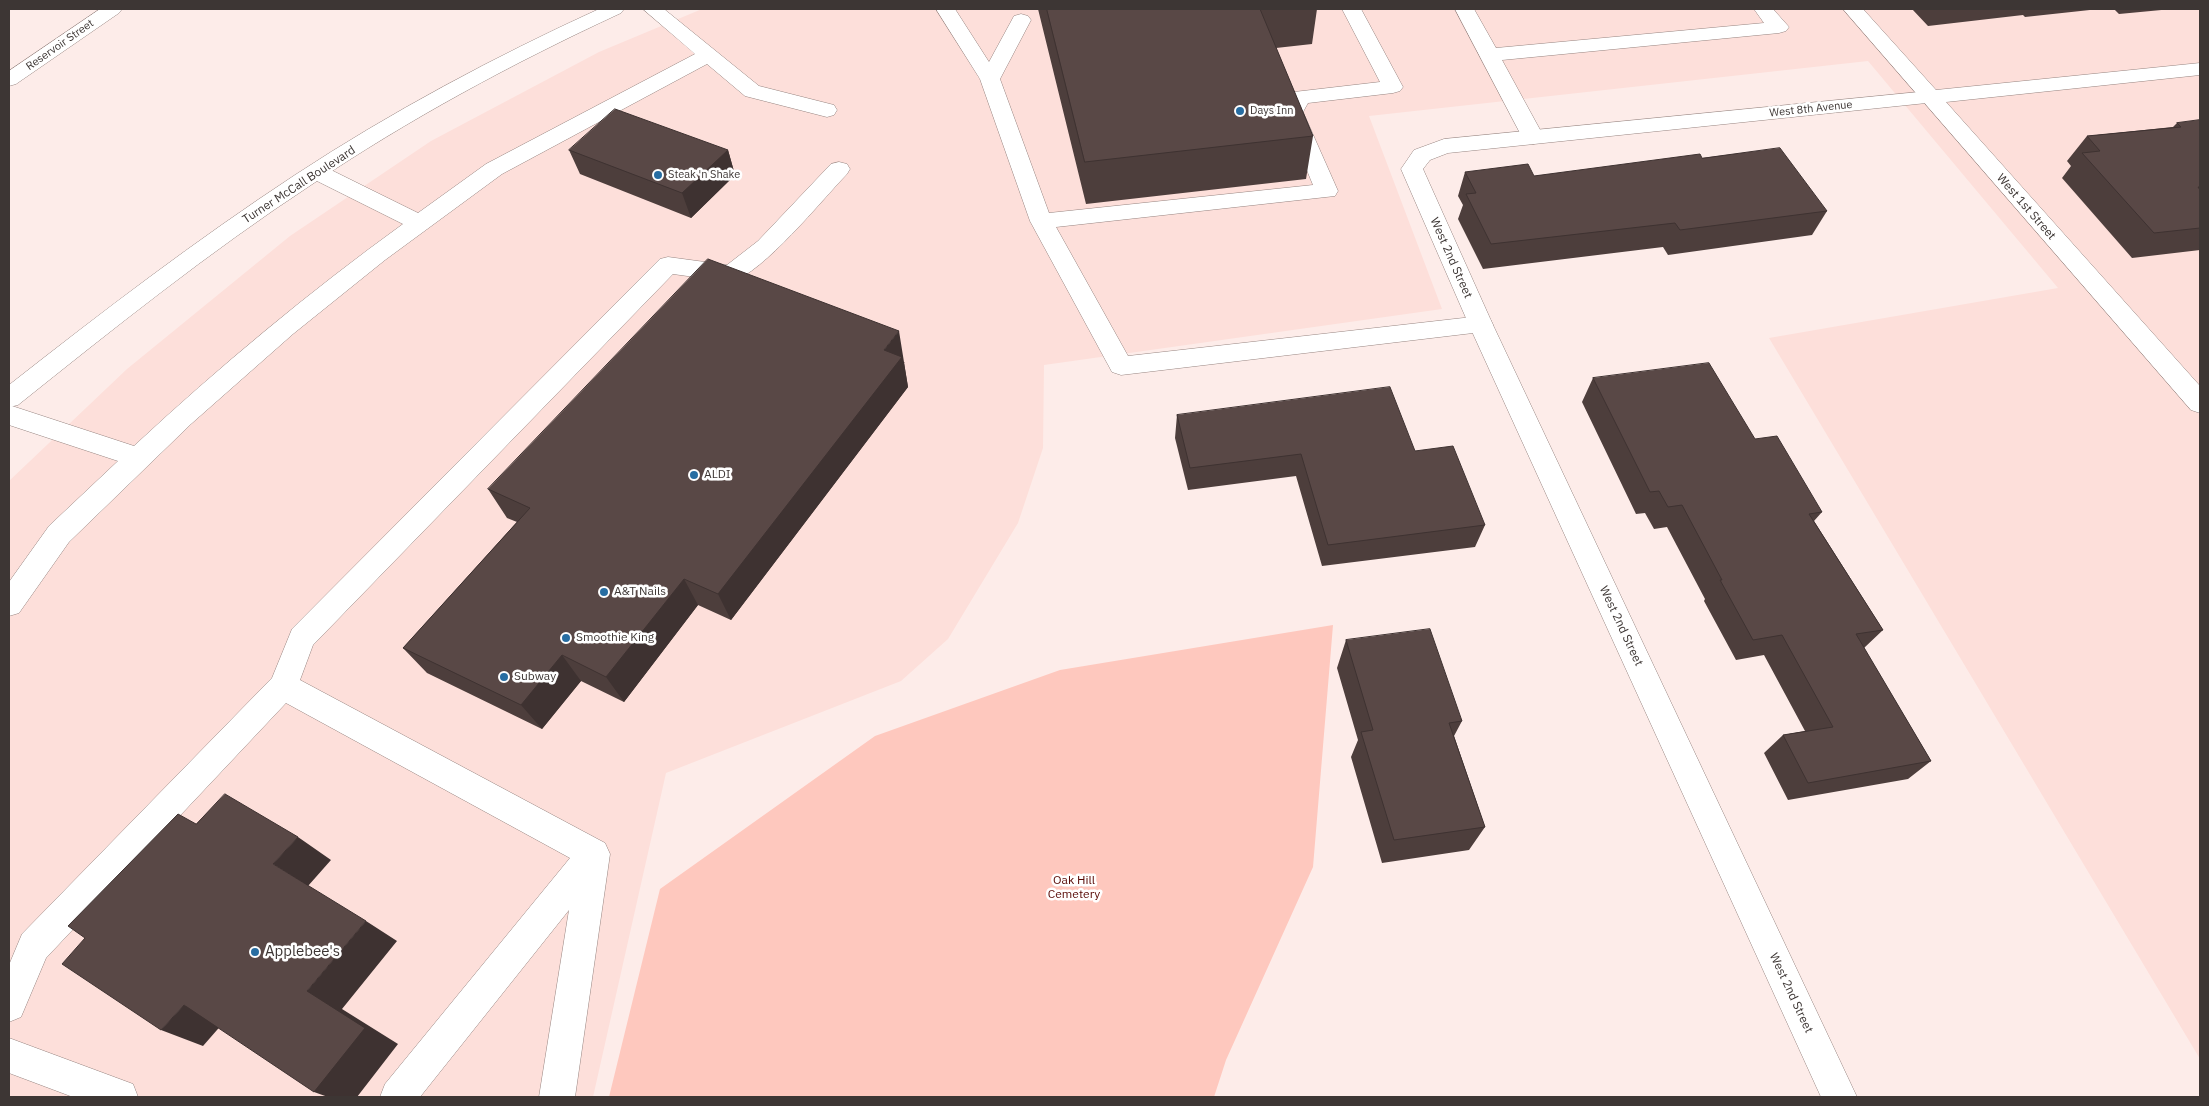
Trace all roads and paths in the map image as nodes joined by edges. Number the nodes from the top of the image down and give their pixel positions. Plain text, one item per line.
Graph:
1 (112, 9) edge
2 (614, 9) edge
3 (652, 9) edge
4 (946, 9) edge
5 (1352, 9) edge
6 (1465, 9) edge
7 (1763, 9) edge
8 (1852, 9) edge
9 (1021, 20) dead end
10 (1490, 55) junction
11 (708, 56) junction
12 (2200, 68) edge
13 (990, 79) junction
14 (9, 80) edge
15 (1929, 97) junction
16 (827, 110) dead end
17 (1533, 137) junction
18 (1422, 155) joint
19 (839, 169) dead end
20 (317, 172) junction
21 (1041, 221) junction
22 (420, 223) junction
23 (1481, 325) junction
24 (9, 398) edge
25 (2200, 403) edge
26 (9, 415) edge
27 (139, 458) junction
28 (9, 604) edge
29 (283, 686) junction
30 (594, 854) junction
31 (9, 1004) edge
32 (9, 1056) edge
33 (120, 1097) edge
34 (398, 1097) edge
35 (557, 1097) edge
36 (1839, 1097) edge

1 - 14 street, Reservoir Street
2 - 20 street, Turner McCall Boulevard
3 - 11 street
4 - 13 street
5 - 21 street
6 - 10 street
7 - 10 street
8 - 15 street, West 1st Street
9 - 13 street
10 - 17 street
11 - 16 street
11 - 22 street
12 - 15 street, West 8th Avenue
13 - 21 street
15 - 17 street, West 8th Avenue
15 - 25 street, West 1st Street
17 - 18 street, West 8th Avenue
18 - 23 street, West 2nd Street
19 - 29 street
20 - 22 street
20 - 24 street, Turner McCall Boulevard
21 - 23 street
22 - 27 street
23 - 36 street, West 2nd Street
26 - 27 street
27 - 28 street
29 - 30 street
29 - 31 street
30 - 34 street
30 - 35 street
32 - 33 street

